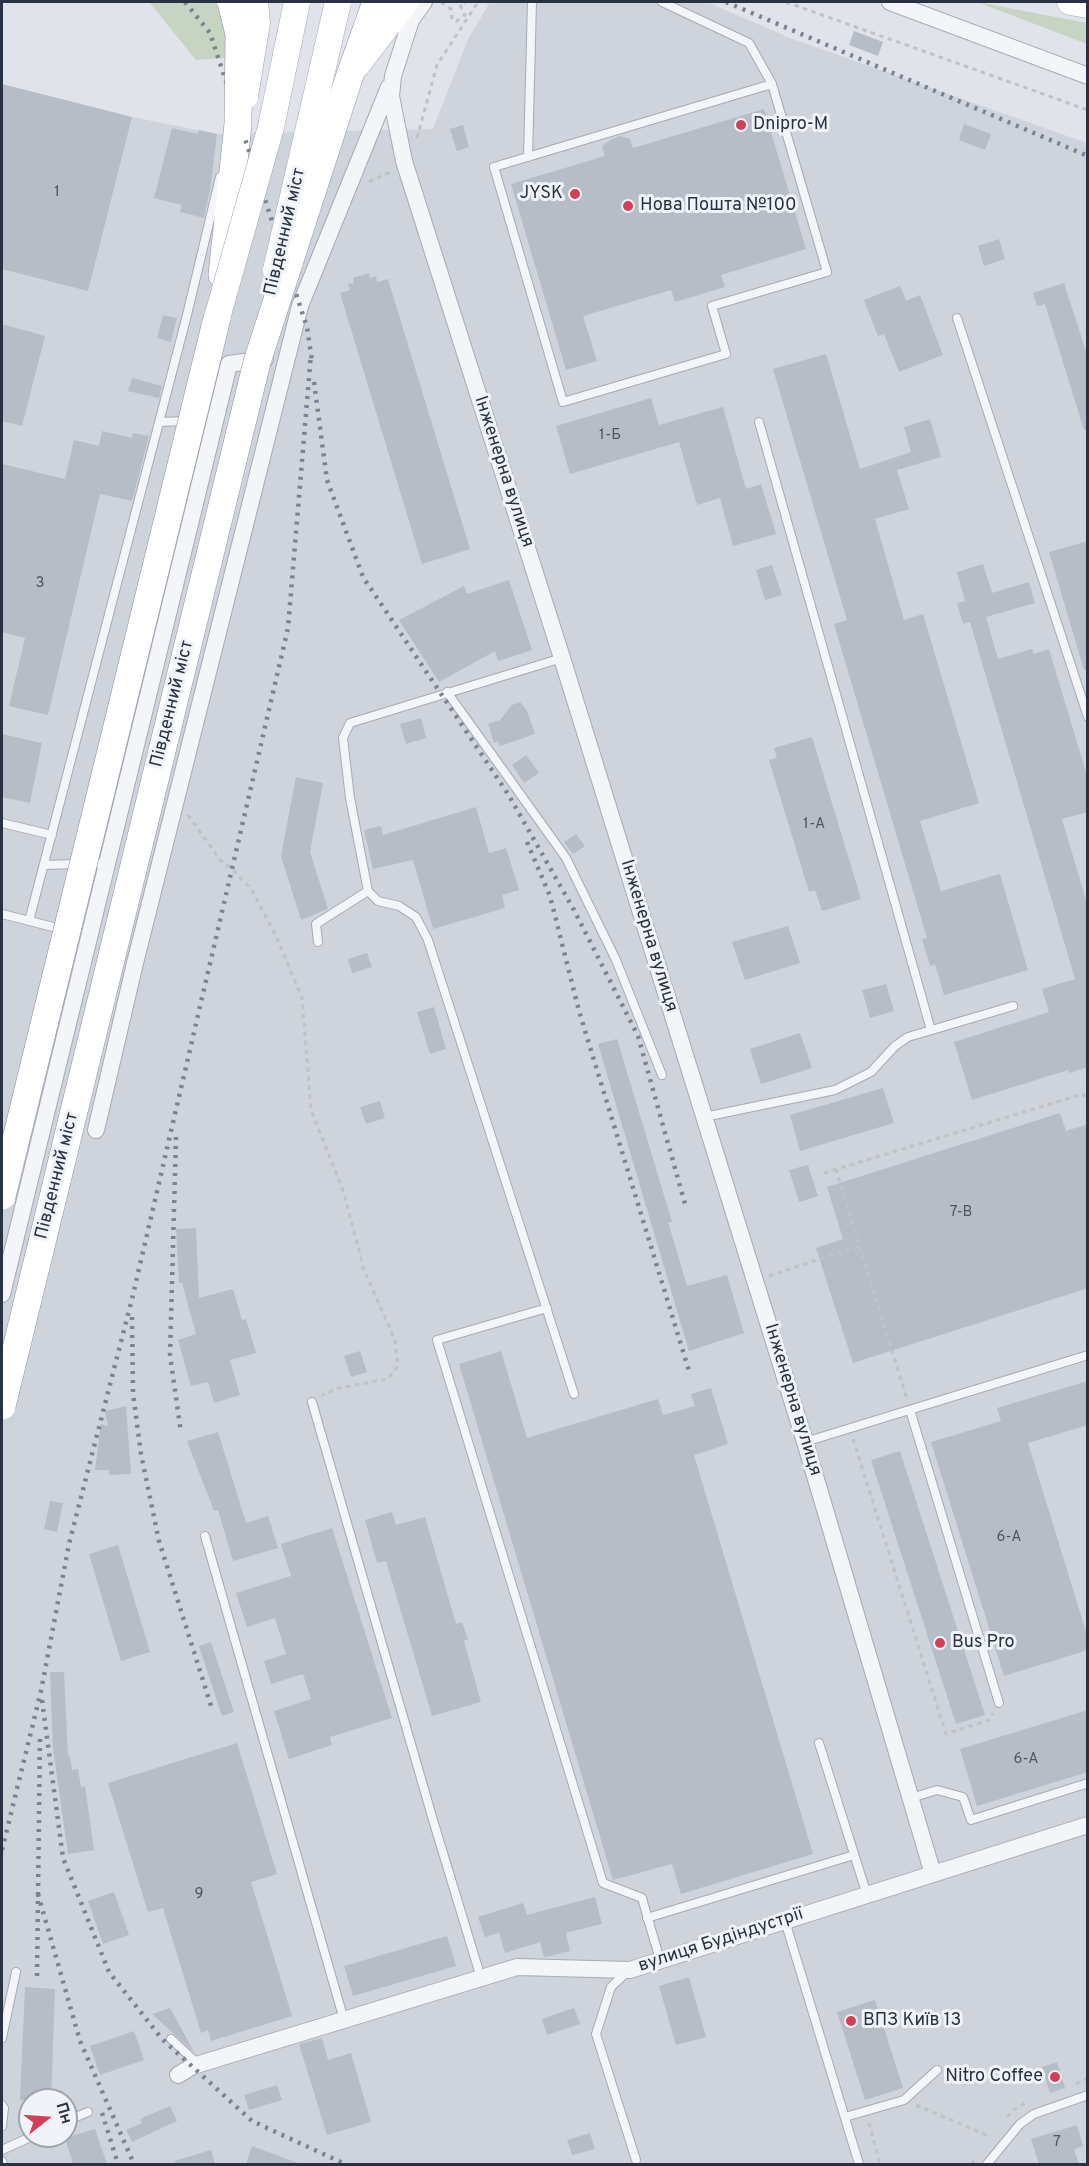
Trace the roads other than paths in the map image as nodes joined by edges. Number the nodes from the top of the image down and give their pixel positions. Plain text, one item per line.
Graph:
1 (231, 2) edge
2 (255, 2) edge
3 (263, 2) edge
4 (297, 2) edge
5 (338, 2) edge
6 (376, 2) edge
7 (405, 2) edge
8 (424, 2) edge
9 (532, 2) edge
10 (662, 2) edge
11 (890, 2) edge
12 (1070, 2) edge
13 (1088, 5) edge
14 (350, 75) junction
15 (393, 76) junction
16 (1088, 76) edge
17 (772, 84) junction
18 (238, 124) junction
19 (528, 157) junction
20 (217, 318) junction
21 (957, 318) dead end
22 (286, 356) junction
23 (257, 362) junction
24 (215, 421) junction
25 (160, 422) junction
26 (759, 422) dead end
27 (562, 658) junction
28 (447, 692) junction
29 (1088, 717) edge
30 (2, 823) edge
31 (52, 835) junction
32 (107, 863) junction
33 (44, 865) junction
34 (368, 891) junction
35 (2, 914) edge
36 (29, 921) junction
37 (90, 936) junction
38 (318, 942) dead end
39 (1013, 1006) dead end
40 (931, 1030) junction
41 (662, 1076) dead end
42 (704, 1117) junction
43 (96, 1130) dead end
44 (2, 1196) edge
45 (2, 1294) edge
46 (547, 1308) junction
47 (1088, 1355) edge
48 (574, 1394) dead end
49 (312, 1402) road end
50 (2, 1406) edge
51 (910, 1410) junction
52 (805, 1442) junction
53 (205, 1536) dead end
54 (999, 1703) road end
55 (819, 1743) dead end
56 (1088, 1783) edge
57 (911, 1798) junction
58 (1088, 1825) edge
59 (854, 1856) junction
60 (933, 1874) junction
61 (867, 1895) junction
62 (647, 1918) junction
63 (785, 1921) junction
64 (660, 1960) junction
65 (630, 1970) junction
66 (16, 1972) dead end
67 (481, 1978) junction
68 (344, 2020) junction
69 (2, 2038) edge
70 (171, 2039) dead end
71 (199, 2065) junction
72 (937, 2070) dead end
73 (178, 2075) dead end
74 (1088, 2096) edge
75 (2, 2105) edge
76 (88, 2112) dead end
77 (78, 2116) edge
78 (845, 2117) junction
79 (2, 2126) edge
80 (18, 2143) edge
81 (2, 2150) edge
82 (636, 2160) dead end
83 (859, 2164) edge
84 (987, 2164) edge

1 - 18 highway, bridge
2 - 18 main road, bridge
3 - 25 lane
4 - 20 main road, bridge
5 - 23 main road, Південний міст, bridge
6 - 14 highway
7 - 14 main road
8 - 15 street, Інженерна вулиця
9 - 19 lane
10 - 17 lane
11 - 16 street
12 - 13 main road
14 - 23 highway, bridge
15 - 22 street
15 - 27 street, Інженерна вулиця
17 - 19 lane
17 - 19 lane
18 - 20 highway, bridge
20 - 44 highway, bridge
21 - 29 lane
22 - 24 street
22 - 43 street
23 - 50 highway, Південний міст, bridge
24 - 25 lane
24 - 32 street
25 - 31 lane
26 - 40 lane
27 - 28 lane
27 - 42 street, Інженерна вулиця
28 - 34 lane
28 - 41 lane
30 - 31 lane
31 - 33 lane
32 - 33 lane
32 - 37 street
33 - 36 lane
34 - 38 lane
34 - 46 lane
35 - 36 lane
36 - 37 lane
37 - 45 street
39 - 40 lane
40 - 42 lane
42 - 52 street, Інженерна вулиця
46 - 48 lane
46 - 62 lane
47 - 51 lane
49 - 67 lane
51 - 52 lane
51 - 54 lane
52 - 57 street, Інженерна вулиця
53 - 68 lane
55 - 59 lane
56 - 57 lane
57 - 60 street, Інженерна вулиця
58 - 60 street, вулиця Будіндустрії
59 - 61 lane
59 - 62 lane
60 - 61 street, вулиця Будіндустрії
61 - 63 street, вулиця Будіндустрії
62 - 64 lane
63 - 64 street, вулиця Будіндустрії
63 - 78 lane
64 - 65 street, вулиця Будіндустрії
65 - 67 street, вулиця Будіндустрії
65 - 82 lane
66 - 69 lane
67 - 68 street, вулиця Будіндустрії
68 - 71 street, вулиця Будіндустрії
70 - 71 lane
71 - 73 street, вулиця Будіндустрії
72 - 78 lane
74 - 84 lane
75 - 79 lane
76 - 77 lane
78 - 83 lane
80 - 81 lane

